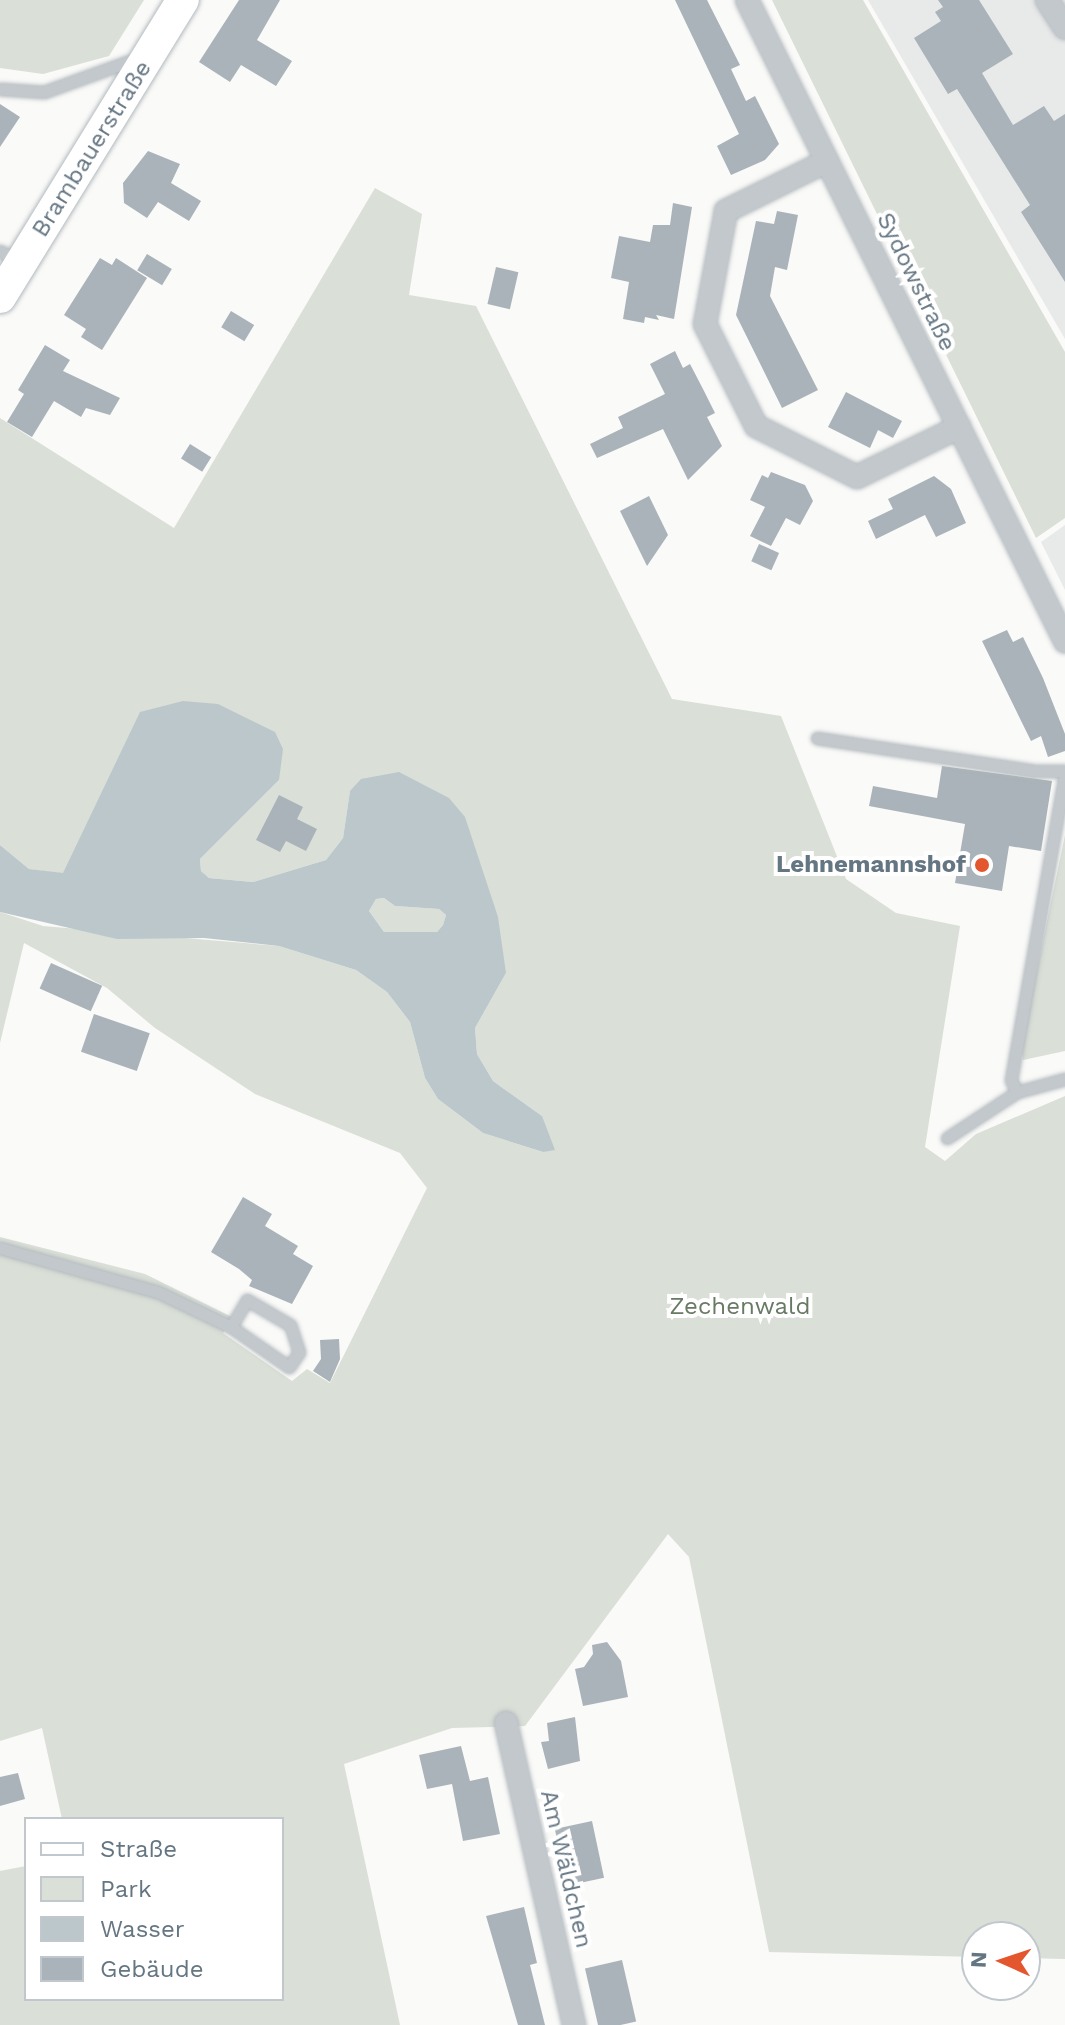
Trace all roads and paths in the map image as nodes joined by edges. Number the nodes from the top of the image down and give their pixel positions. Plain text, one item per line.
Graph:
1 (183, 0) edge
2 (747, 0) edge
3 (1047, 0) edge
4 (1065, 28) edge
5 (150, 54) junction
6 (0, 89) edge
7 (827, 161) junction
8 (11, 257) edge
9 (0, 297) edge
10 (959, 427) junction
11 (1064, 637) edge
12 (817, 738) dead end
13 (1065, 772) edge
14 (1065, 1079) edge
15 (1017, 1092) junction
16 (947, 1138) dead end
17 (0, 1248) edge
18 (231, 1327) junction
19 (506, 1723) dead end
20 (574, 2025) edge

1 - 5 main road, Brambauerstraße
2 - 7 street, Sydowstraße
3 - 4 street
5 - 6 lane
5 - 8 main road, Brambauerstraße
7 - 10 street, Sydowstraße
7 - 10 street
8 - 9 main road, Brambauerstraße
10 - 11 street, Sydowstraße
12 - 13 lane
13 - 15 lane
14 - 15 lane
15 - 16 lane
17 - 18 lane
18 - 18 lane
19 - 20 street, Am Wäldchen

